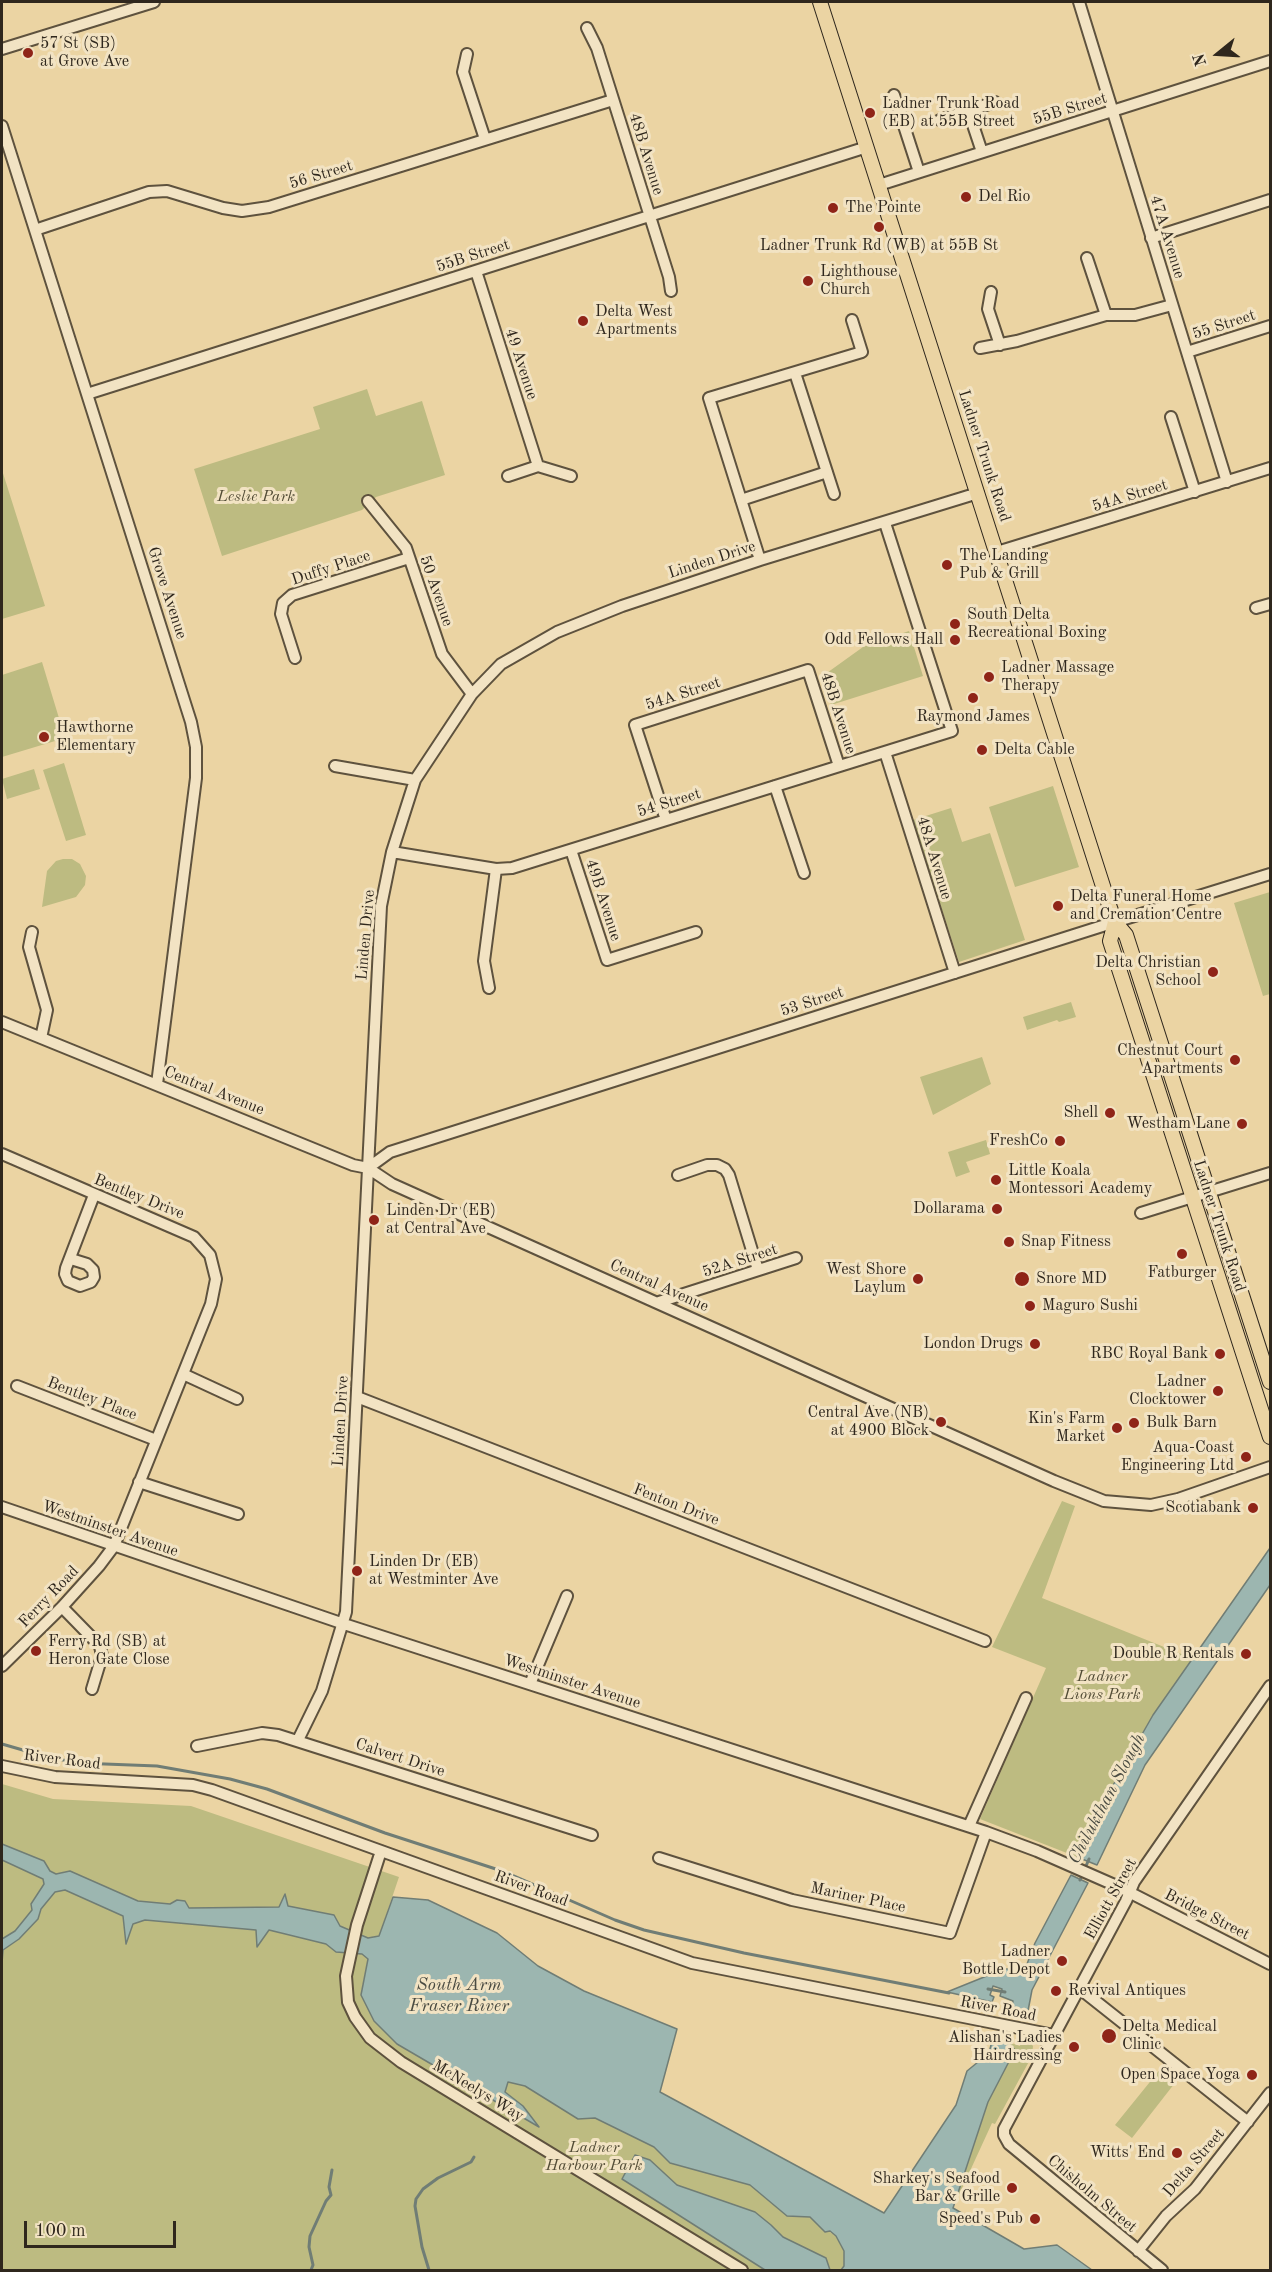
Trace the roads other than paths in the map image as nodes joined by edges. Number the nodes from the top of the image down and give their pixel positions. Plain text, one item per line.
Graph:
1 (154, 2) edge
2 (820, 2) edge
3 (1079, 2) edge
4 (586, 28) dead end
5 (2, 49) edge
6 (467, 54) dead end
7 (1270, 61) edge
8 (894, 95) dead end
9 (613, 100) junction
10 (995, 102) dead end
11 (968, 110) junction
12 (1112, 112) junction
13 (940, 120) dead end
14 (2, 126) edge
15 (485, 139) junction
16 (867, 147) junction
17 (982, 152) junction
18 (919, 172) junction
19 (879, 185) junction
20 (1270, 200) edge
21 (650, 216) junction
22 (35, 230) junction
23 (1151, 238) junction
24 (1088, 258) dead end
25 (476, 271) junction
26 (671, 291) dead end
27 (991, 292) dead end
28 (1172, 305) junction
29 (1106, 315) junction
30 (852, 320) dead end
31 (1270, 326) edge
32 (1000, 345) junction
33 (980, 348) dead end
34 (1187, 352) junction
35 (795, 373) junction
36 (87, 394) junction
37 (1171, 417) dead end
38 (538, 466) junction
39 (1270, 468) edge
40 (827, 472) junction
41 (508, 476) dead end
42 (571, 476) dead end
43 (1227, 482) junction
44 (1195, 492) junction
45 (978, 493) junction
46 (834, 494) dead end
47 (741, 500) junction
48 (368, 501) dead end
49 (885, 523) junction
50 (997, 552) junction
51 (409, 558) junction
52 (760, 560) junction
53 (1270, 604) edge
54 (1256, 608) dead end
55 (295, 658) dead end
56 (808, 670) joint
57 (472, 694) junction
58 (885, 752) junction
59 (335, 766) dead end
60 (839, 766) junction
61 (415, 780) junction
62 (775, 786) junction
63 (666, 820) junction
64 (571, 850) junction
65 (392, 852) junction
66 (495, 869) junction
67 (804, 873) dead end
68 (1270, 874) edge
69 (1115, 922) junction
70 (32, 932) dead end
71 (696, 932) dead end
72 (955, 973) junction
73 (489, 988) dead end
74 (2, 1022) edge
75 (41, 1038) junction
76 (157, 1084) junction
77 (2, 1154) edge
78 (368, 1168) junction
79 (1270, 1173) edge
80 (678, 1175) dead end
81 (1208, 1191) junction
82 (94, 1195) junction
83 (1193, 1196) junction
84 (1141, 1213) dead end
85 (70, 1258) dead end
86 (796, 1258) dead end
87 (758, 1270) junction
88 (659, 1302) junction
89 (183, 1374) junction
90 (1270, 1382) edge
91 (17, 1386) dead end
92 (357, 1397) junction
93 (237, 1399) dead end
94 (1270, 1437) edge
95 (156, 1440) junction
96 (1270, 1467) edge
97 (139, 1482) junction
98 (2, 1507) edge
99 (238, 1514) dead end
100 (114, 1546) junction
101 (567, 1596) dead end
102 (62, 1607) junction
103 (344, 1624) junction
104 (985, 1641) dead end
105 (2, 1666) edge
106 (530, 1684) junction
107 (1270, 1686) edge
108 (92, 1689) dead end
109 (1026, 1698) dead end
110 (298, 1740) junction
111 (197, 1746) dead end
112 (2, 1766) edge
113 (969, 1826) junction
114 (986, 1832) junction
115 (592, 1835) dead end
116 (381, 1851) junction
117 (659, 1858) dead end
118 (1130, 1892) junction
119 (1270, 1964) edge
120 (1079, 1988) junction
121 (1054, 2036) junction
122 (1270, 2093) edge
123 (1248, 2121) junction
124 (1005, 2139) joint
125 (1138, 2251) junction
126 (742, 2271) edge
127 (1162, 2271) edge

1 - 5 street
2 - 16 main road, Ladner Trunk Road
3 - 12 street, 47A Avenue
4 - 9 street, 48B Avenue
6 - 15 street
7 - 12 street, 55B Street
8 - 18 street
9 - 15 street, 56 Street
9 - 21 street, 48B Avenue
10 - 11 street
11 - 13 street
11 - 17 street
12 - 17 street, 55B Street
12 - 23 street, 47A Avenue
14 - 22 street, Grove Avenue
15 - 22 street, 56 Street
16 - 19 main road, Ladner Trunk Road
16 - 21 street, 55B Street
17 - 18 street, 55B Street
18 - 19 street, 55B Street
19 - 45 main road, Ladner Trunk Road
20 - 23 street
21 - 25 street, 55B Street
21 - 26 street, 48B Avenue
22 - 36 street, Grove Avenue
23 - 28 street, 47A Avenue
24 - 29 street
25 - 36 street, 55B Street
25 - 38 street, 49 Avenue
27 - 32 street
28 - 29 street
28 - 34 street, 47A Avenue
29 - 32 street
30 - 35 street
31 - 34 street, 55 Street
32 - 33 street
34 - 43 street, 47A Avenue
35 - 40 street
35 - 47 street
36 - 76 street, Grove Avenue
37 - 44 street
38 - 41 street
38 - 42 street
39 - 43 street, 54A Street
40 - 46 street
40 - 47 street
43 - 44 street, 54A Street
44 - 50 street, 54A Street
45 - 49 street, Linden Drive
45 - 50 main road, Ladner Trunk Road
47 - 52 street
48 - 51 street, 50 Avenue
49 - 52 street, Linden Drive
49 - 58 street, 54 Street
50 - 69 main road, Ladner Trunk Road
51 - 55 street, Duffy Place
51 - 57 street, 50 Avenue
52 - 57 street, Linden Drive
53 - 54 street
56 - 60 street, 48B Avenue
56 - 63 street, 54A Street
57 - 61 street, Linden Drive
58 - 60 street, 54 Street
58 - 72 street, 48A Avenue
59 - 61 street
60 - 62 street, 54 Street
61 - 65 street, Linden Drive
62 - 63 street, 54 Street
62 - 67 street
63 - 64 street, 54 Street
64 - 66 street, 54 Street
64 - 71 street, 49B Avenue
65 - 66 street, 54 Street
65 - 78 street, Linden Drive
66 - 73 street
68 - 69 street, 53 Street
69 - 72 street, 53 Street
69 - 81 main road, Ladner Trunk Road
69 - 83 main road, Ladner Trunk Road
70 - 75 street
72 - 78 street, 53 Street
74 - 75 street, Central Avenue
75 - 76 street, Central Avenue
76 - 78 street, Central Avenue
77 - 82 street, Bentley Drive
78 - 88 street, Central Avenue
78 - 92 street, Linden Drive
79 - 81 street
80 - 87 street
81 - 83 street
81 - 90 main road, Ladner Trunk Road
82 - 85 street
82 - 89 street, Bentley Drive
83 - 84 street
83 - 94 main road, Ladner Trunk Road
86 - 87 street, 52A Street
87 - 88 street, 52A Street
88 - 96 street, Central Avenue
89 - 93 street
89 - 95 street, Bentley Drive
91 - 95 street, Bentley Place
92 - 103 street, Linden Drive
92 - 104 street, Fenton Drive
95 - 97 street, Bentley Drive
97 - 99 street
97 - 100 street, Bentley Drive
98 - 100 street, Westminster Avenue
100 - 102 street, Ferry Road
100 - 103 street, Westminster Avenue
101 - 106 street
102 - 105 street, Ferry Road
102 - 108 street
103 - 106 street, Westminster Avenue
103 - 110 street, Linden Drive
106 - 113 street, Westminster Avenue
107 - 118 street, Elliott Street
109 - 113 street
110 - 111 street, Calvert Drive
110 - 115 street, Calvert Drive
112 - 116 street, River Road
113 - 114 street, Westminster Avenue
114 - 117 street, Mariner Place
114 - 118 street, Westminster Avenue
116 - 121 street, River Road
116 - 126 street, McNeelys Way
118 - 119 street, Bridge Street
118 - 120 street, Elliott Street
120 - 121 street, Elliott Street
120 - 123 street
121 - 124 street, Elliott Street
122 - 123 street, Delta Street
123 - 125 street, Delta Street
124 - 125 street, Chisholm Street
125 - 127 street, Chisholm Street

